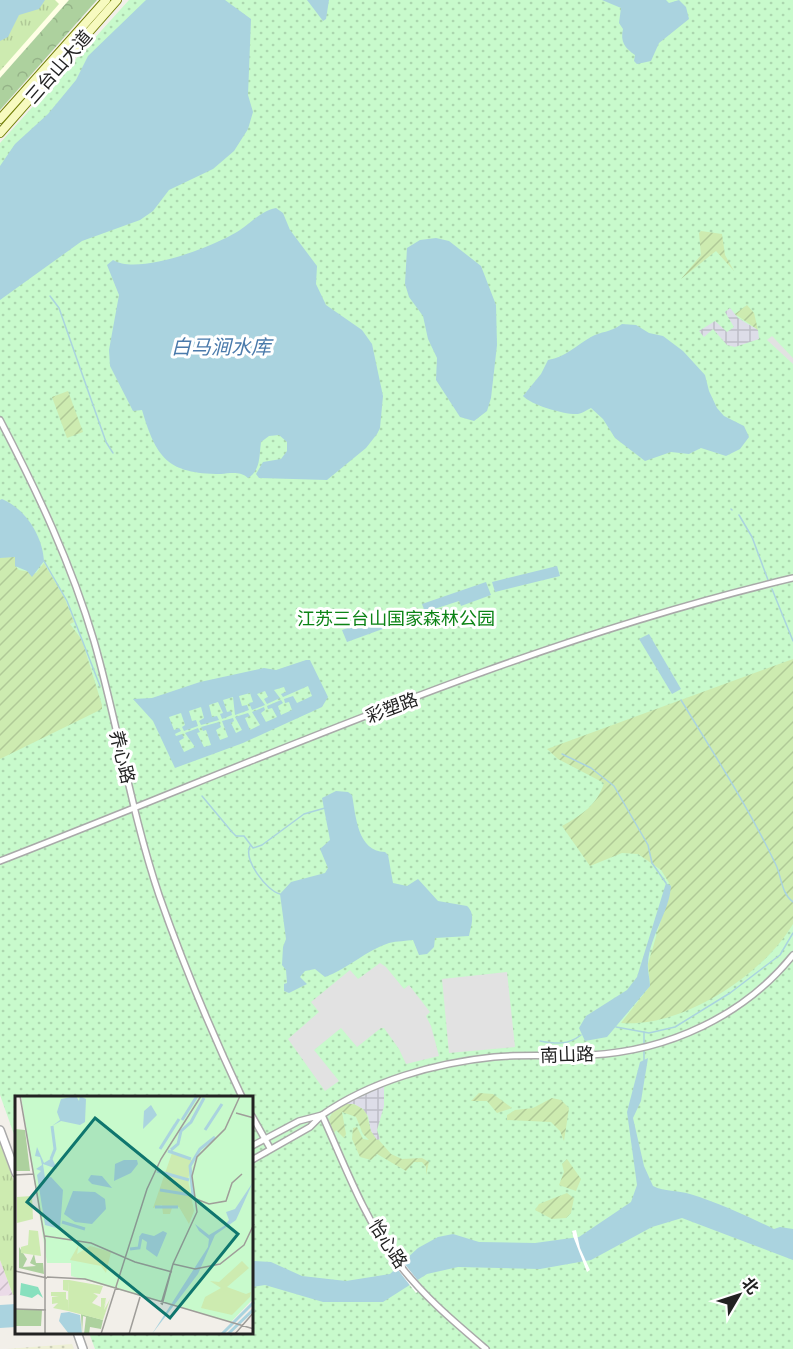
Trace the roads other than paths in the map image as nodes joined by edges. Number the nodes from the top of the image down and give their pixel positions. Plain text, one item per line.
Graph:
1 (106, 0) edge
2 (117, 0) edge
3 (0, 119) edge
4 (0, 133) edge
5 (0, 420) edge
6 (793, 578) edge
7 (135, 809) junction
8 (0, 861) edge
9 (793, 955) edge
10 (242, 1096) edge
11 (322, 1115) junction
12 (254, 1120) edge
13 (0, 1130) edge
14 (265, 1139) junction
15 (254, 1145) edge
16 (270, 1148) junction
17 (254, 1159) edge
18 (15, 1170) edge
19 (78, 1334) edge
20 (83, 1349) edge
21 (486, 1349) edge

1 - 3 main road, 三台山大道
2 - 4 main road, 三台山大道
5 - 7 street, 养心路
6 - 7 street, 彩塑路
7 - 8 street, 彩塑路
7 - 10 street, 养心路
9 - 11 street, 南山路
11 - 14 street, 南山路
11 - 16 street, 南山路
11 - 21 street, 怡心路
12 - 14 street
13 - 18 street
14 - 15 street, 南山路
14 - 16 street
16 - 17 street, 南山路
19 - 20 street

